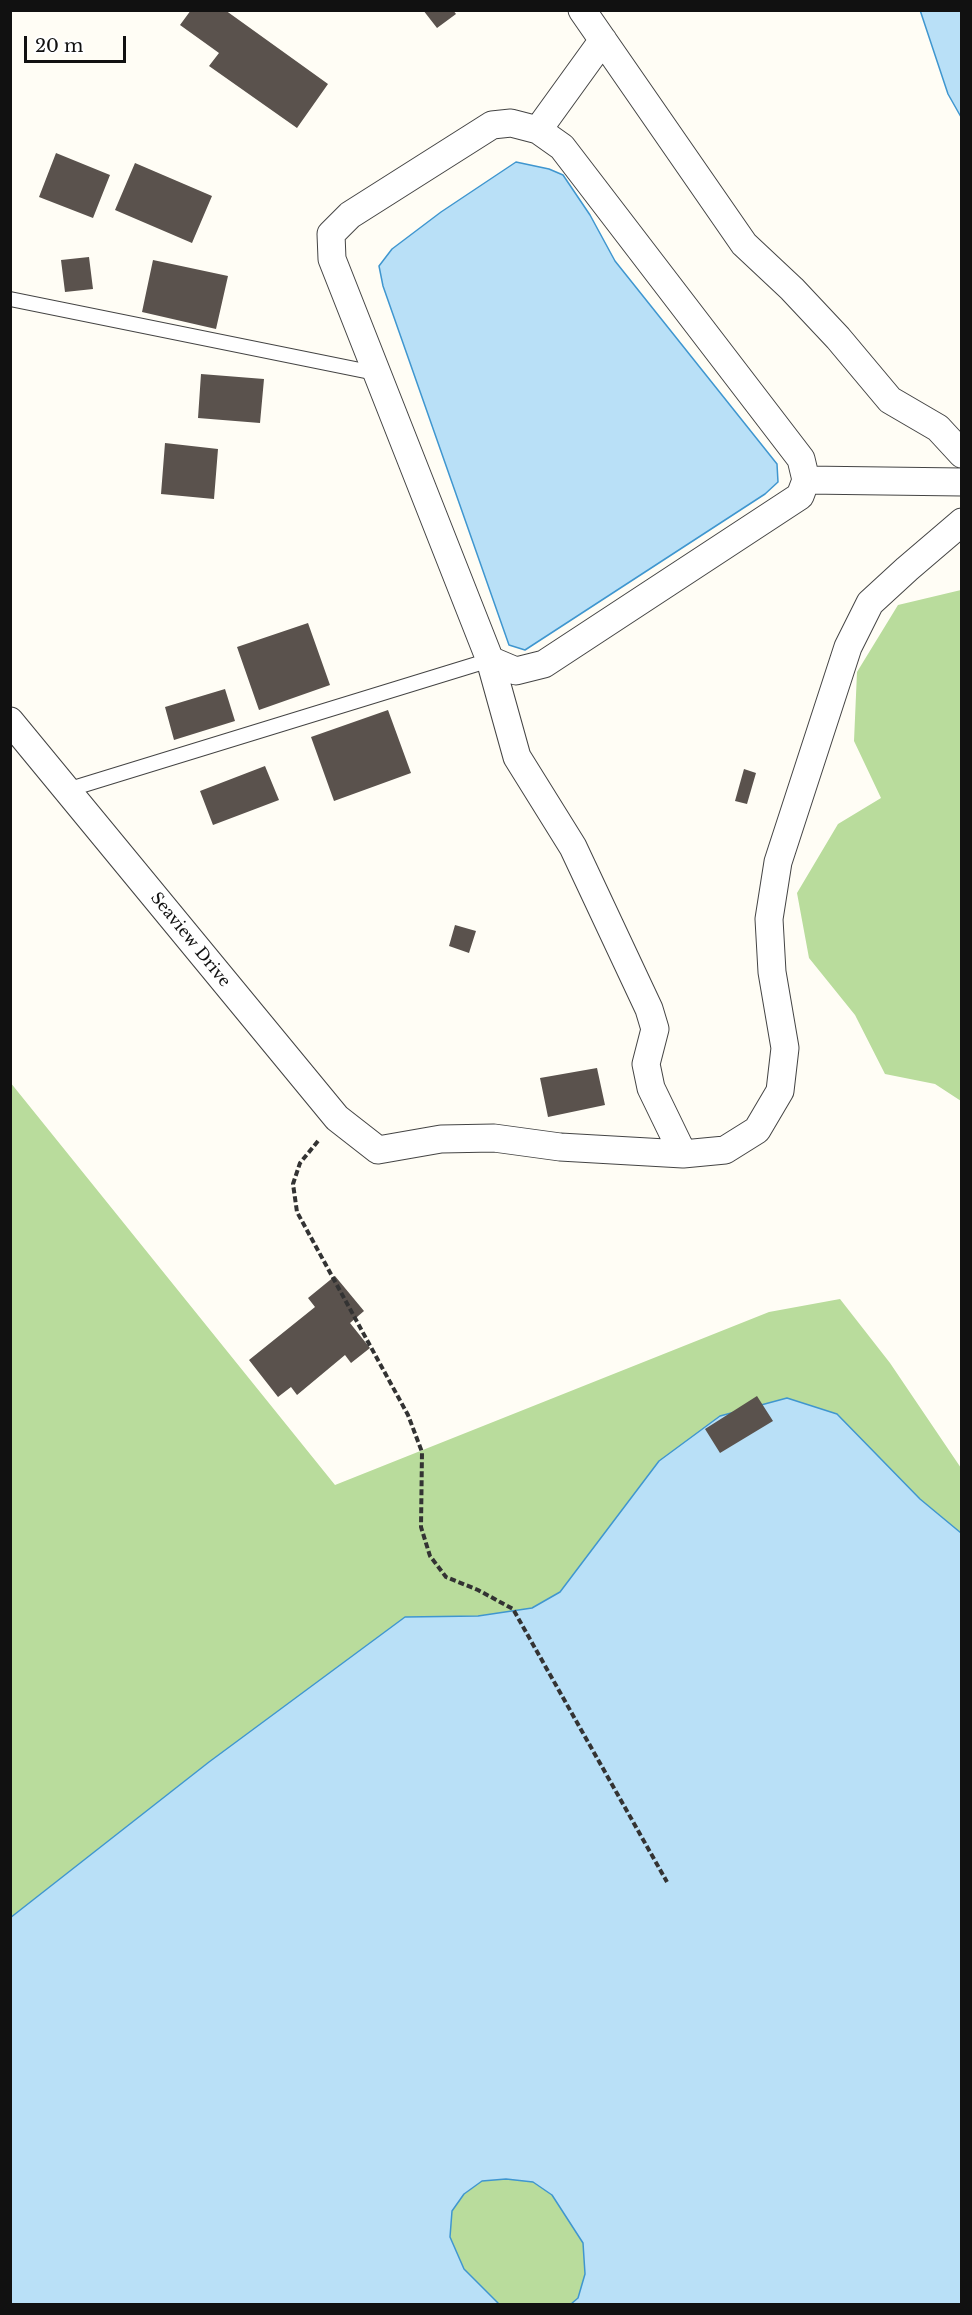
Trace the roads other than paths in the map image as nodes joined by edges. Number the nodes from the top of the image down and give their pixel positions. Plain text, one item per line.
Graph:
1 (582, 10) edge
2 (603, 40) junction
3 (538, 130) junction
4 (10, 299) edge
5 (375, 373) junction
6 (962, 454) edge
7 (806, 480) junction
8 (962, 482) edge
9 (962, 522) edge
10 (490, 660) junction
11 (10, 721) edge
12 (67, 790) junction
13 (683, 1154) junction

1 - 2 street
2 - 3 street
2 - 6 street
3 - 5 street
3 - 7 street
4 - 5 lane
5 - 10 street
7 - 8 street
7 - 10 street
9 - 13 street
10 - 12 lane
10 - 13 street
11 - 12 street, Seaview Drive
12 - 13 street, Seaview Drive

